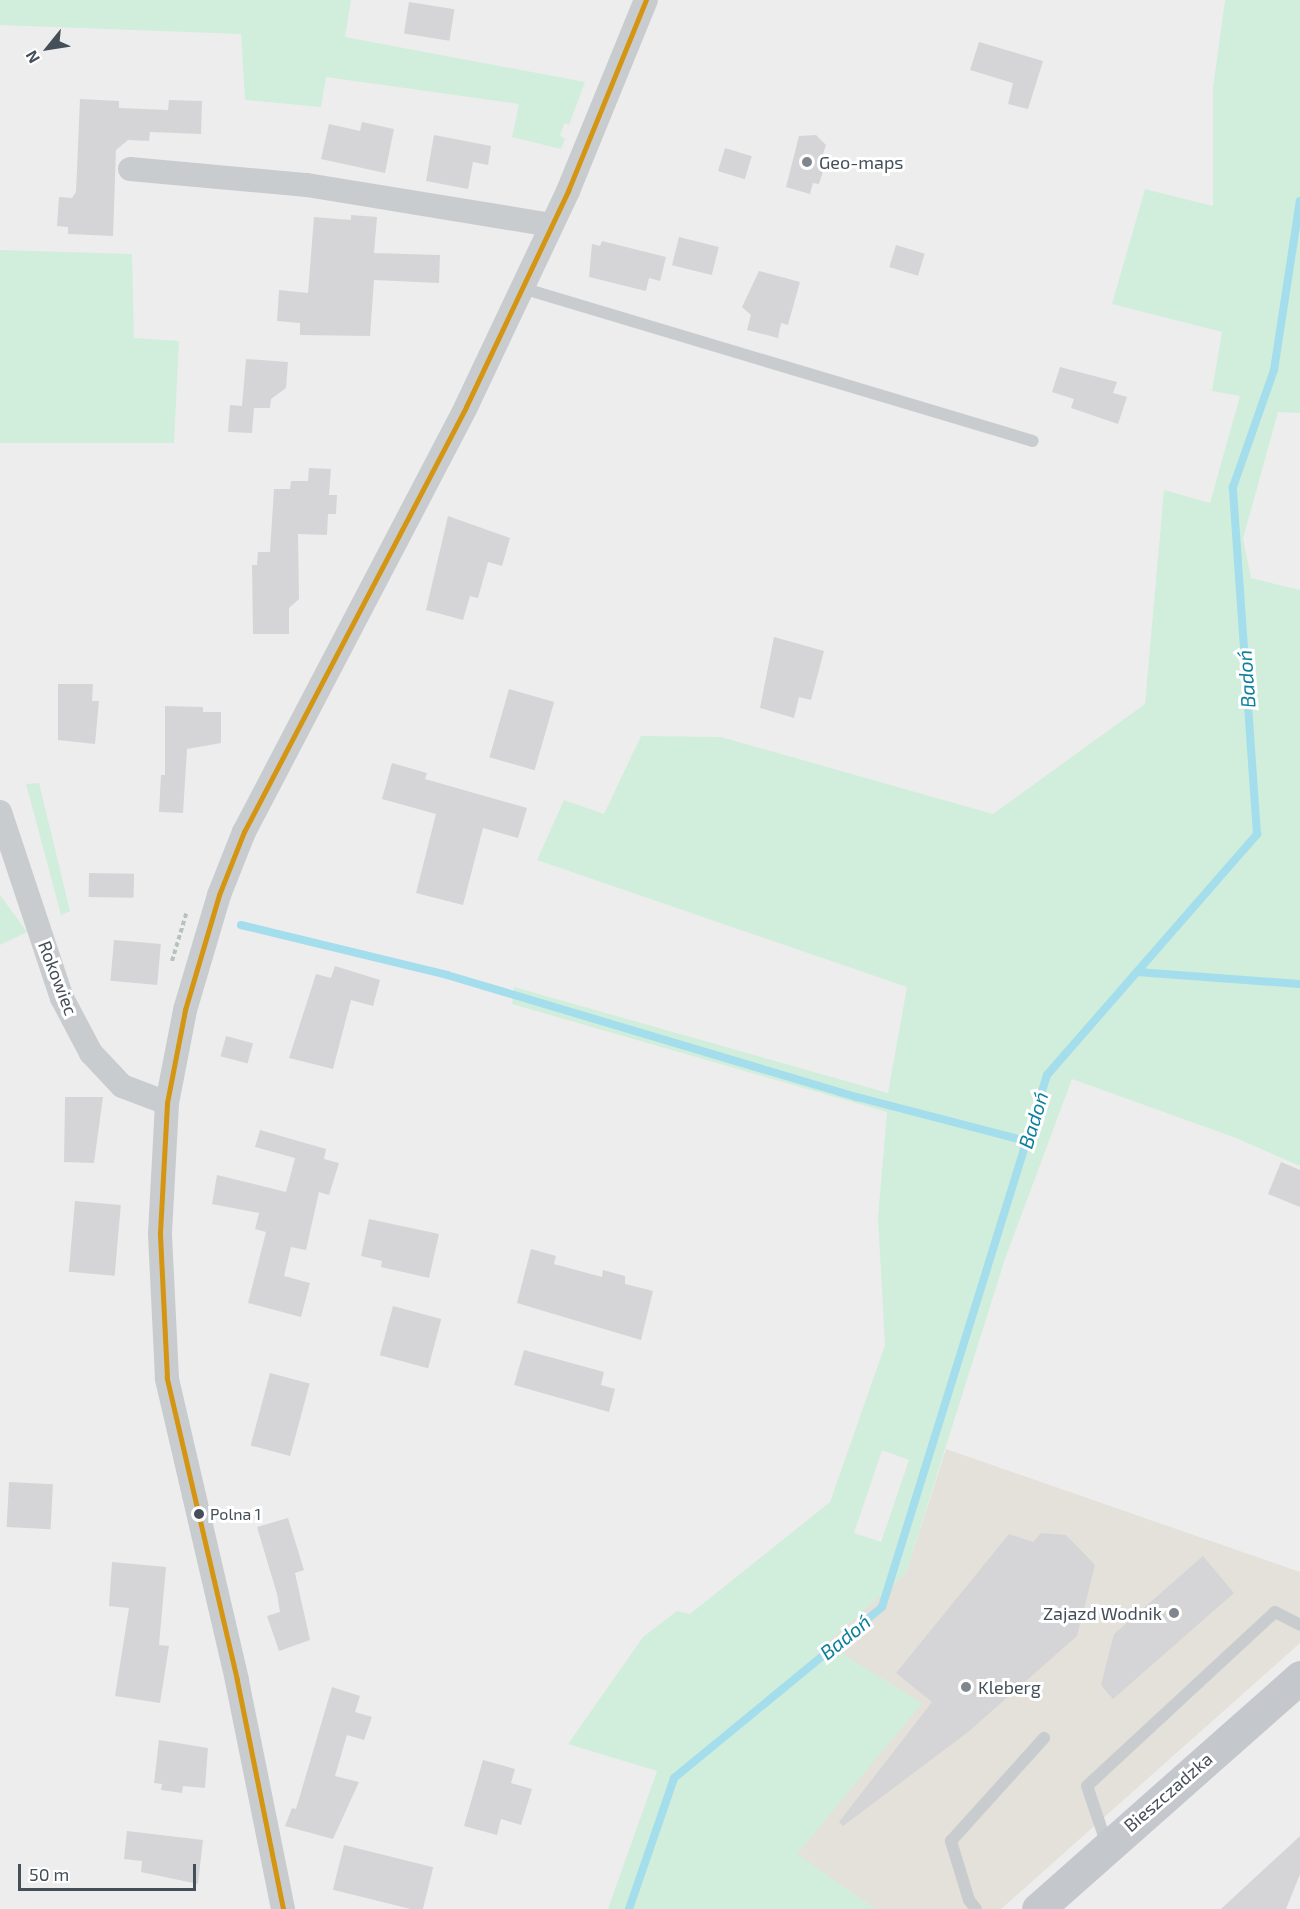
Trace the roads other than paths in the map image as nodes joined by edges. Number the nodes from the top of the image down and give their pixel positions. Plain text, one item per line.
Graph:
1 (646, 0) edge
2 (130, 169) dead end
3 (552, 225) junction
4 (522, 288) junction
5 (1033, 441) dead end
6 (0, 812) edge
7 (167, 1103) junction
8 (1300, 1625) edge
9 (1300, 1677) edge
10 (1044, 1738) dead end
11 (1107, 1845) junction
12 (283, 1909) edge
13 (976, 1909) edge
14 (1038, 1909) edge

1 - 3 street
2 - 3 street
3 - 4 street
4 - 5 lane
4 - 7 street
6 - 7 street, Rokowiec
7 - 12 street
8 - 11 lane
9 - 11 main road, Bieszczadzka
10 - 13 lane
11 - 14 main road, Bieszczadzka

